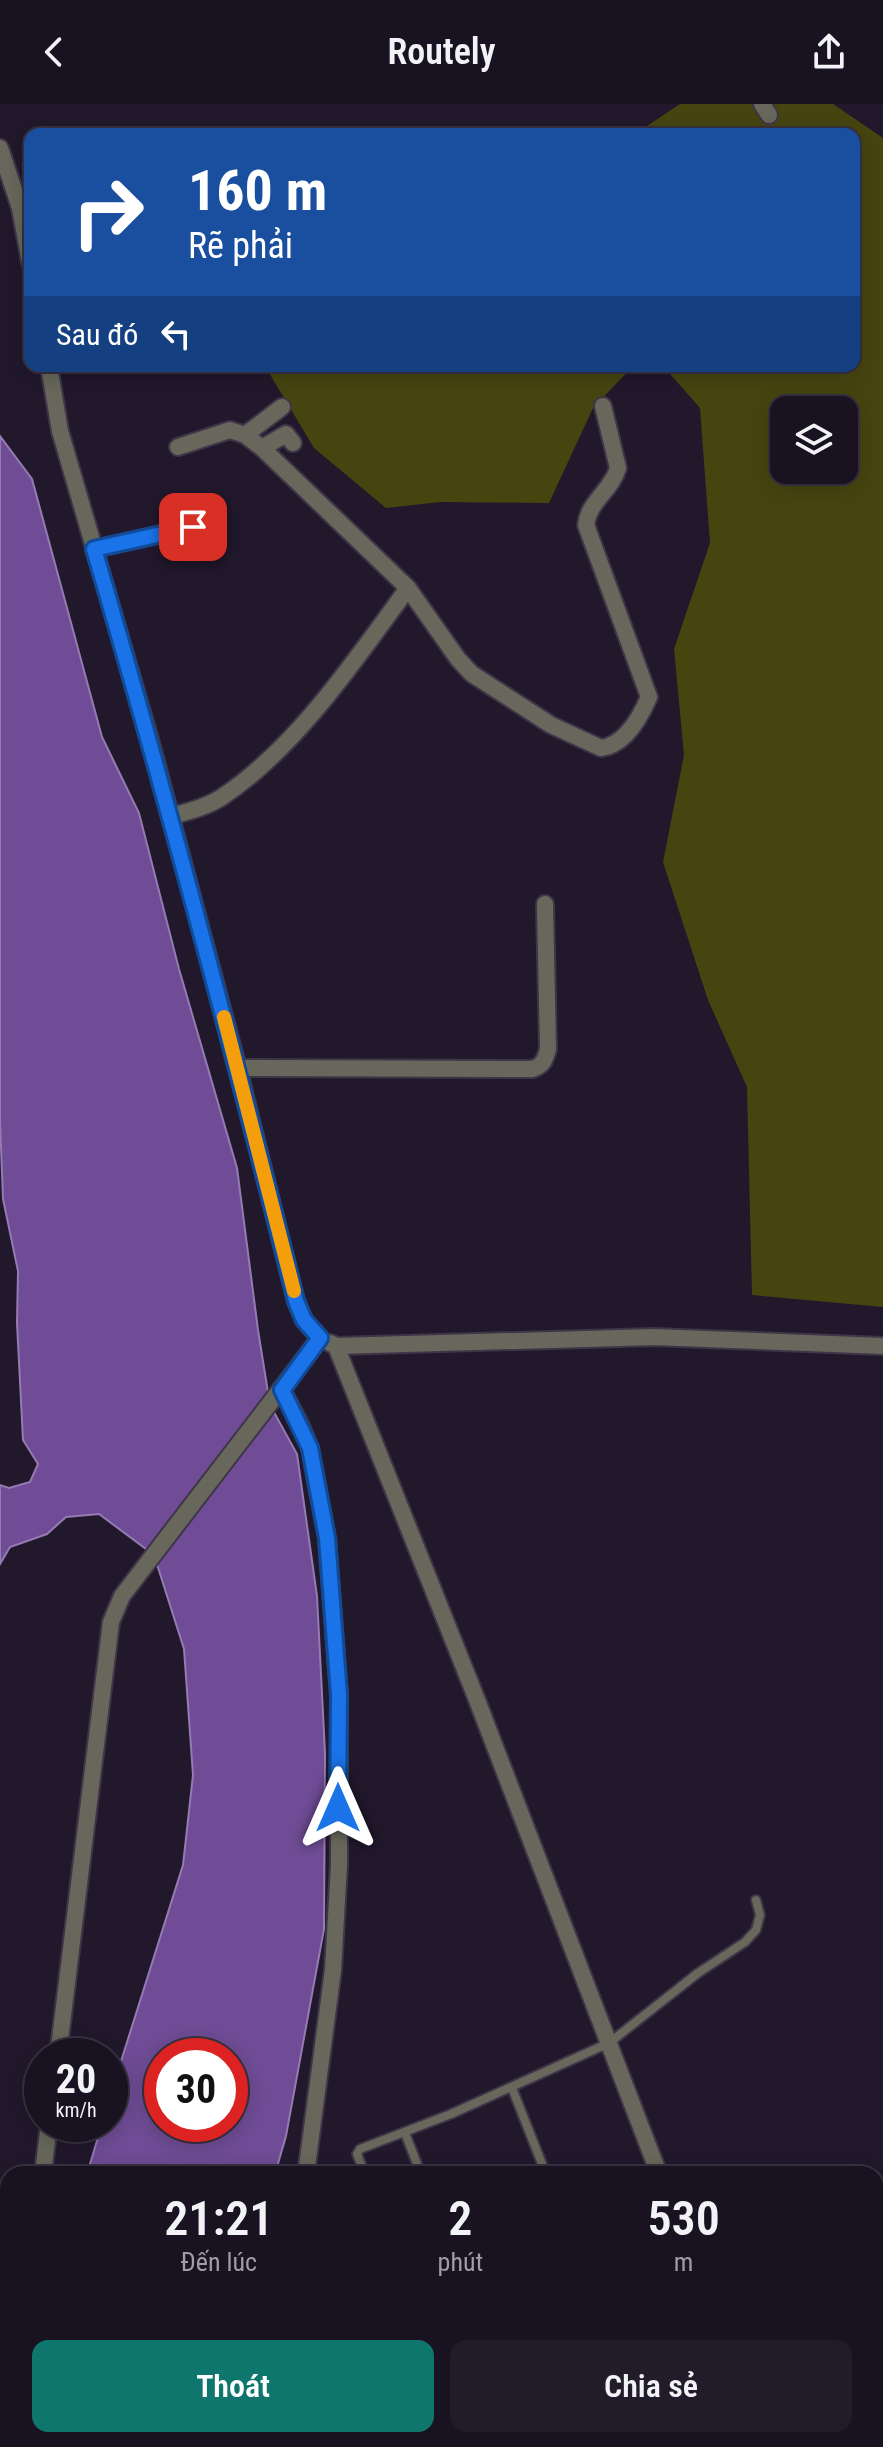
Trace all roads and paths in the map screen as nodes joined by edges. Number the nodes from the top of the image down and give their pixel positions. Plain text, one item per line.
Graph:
1 (0, 148) edge
2 (24, 230) edge
3 (50, 372) edge
4 (603, 406) dead end
5 (282, 407) dead end
6 (245, 435) junction
7 (293, 443) dead end
8 (178, 447) dead end
9 (262, 448) junction
10 (193, 527) dead end
11 (94, 549) junction
12 (408, 588) junction
13 (171, 816) junction
14 (545, 904) dead end
15 (238, 1068) junction
16 (320, 1338) junction
17 (336, 1346) junction
18 (883, 1346) edge
19 (282, 1390) junction
20 (756, 1900) dead end
21 (60, 2038) edge
22 (609, 2043) junction
23 (512, 2088) junction
24 (405, 2133) junction
25 (47, 2142) edge
26 (44, 2166) edge
27 (307, 2166) edge
28 (362, 2166) edge
29 (418, 2166) edge
30 (543, 2166) edge
31 (656, 2166) edge

1 - 2 street
3 - 11 street
4 - 12 street
5 - 6 street
6 - 8 street
6 - 9 street
7 - 9 street
9 - 12 street
10 - 11 street
11 - 13 street
12 - 13 street
13 - 15 street
14 - 15 street
15 - 16 street
16 - 17 street
16 - 19 street
17 - 18 street
17 - 22 street
19 - 21 street
19 - 27 street
20 - 22 lane
22 - 23 lane
22 - 31 street
23 - 24 lane
23 - 30 lane
24 - 28 lane
24 - 29 lane
25 - 26 street

